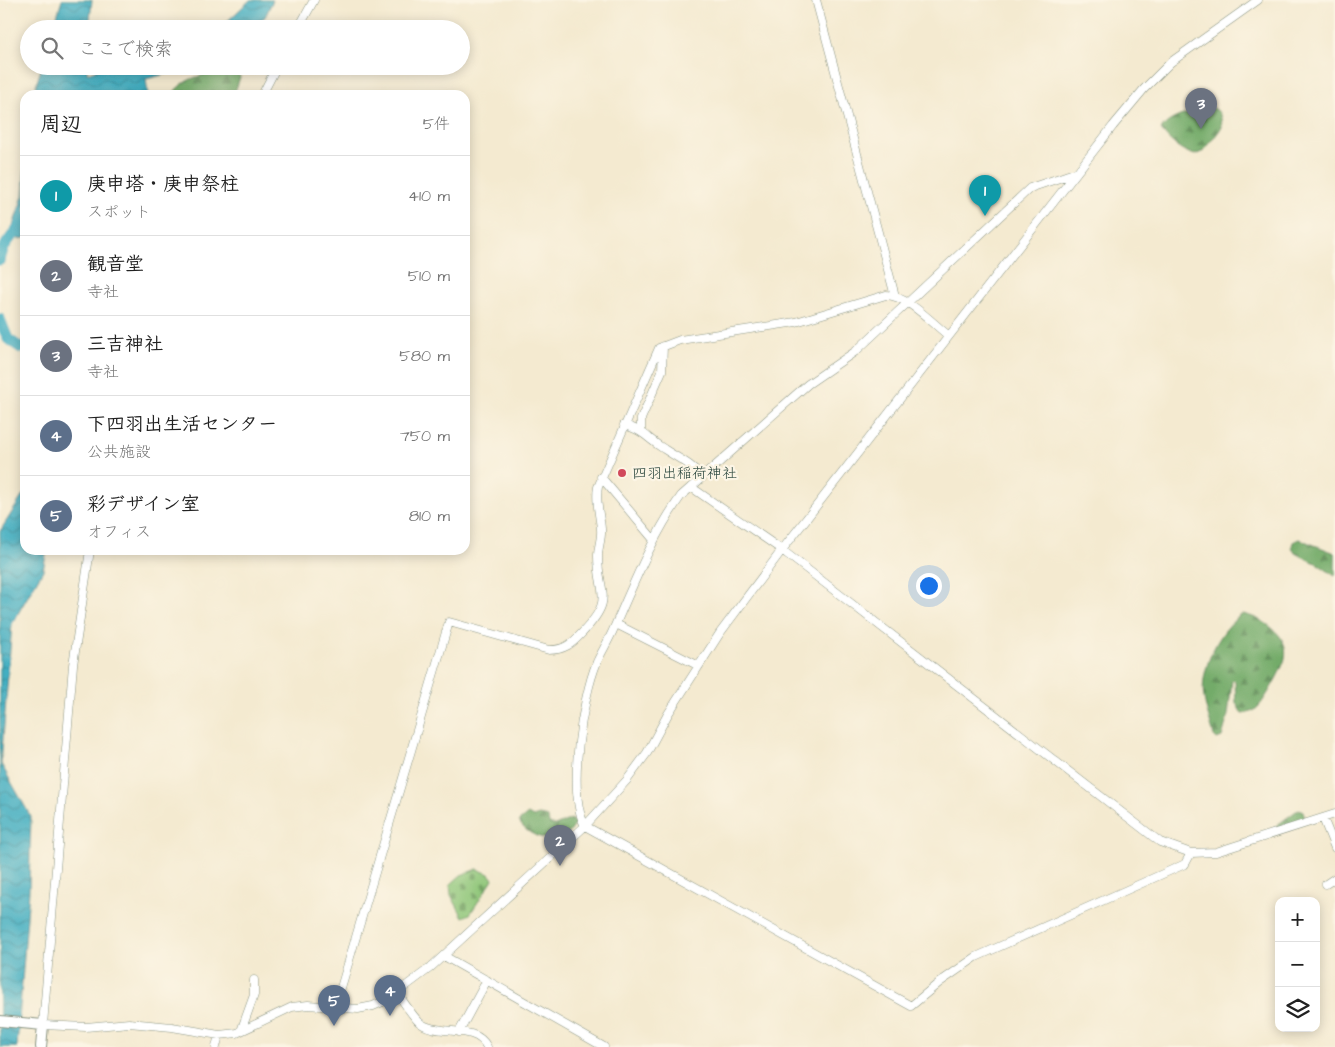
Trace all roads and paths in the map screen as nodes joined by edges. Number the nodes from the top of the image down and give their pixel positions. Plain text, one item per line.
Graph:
1 (314, 0) edge
2 (816, 0) edge
3 (1258, 0) edge
4 (303, 20) edge
5 (273, 75) edge
6 (265, 90) edge
7 (1078, 171) junction
8 (895, 296) junction
9 (907, 304) junction
10 (949, 336) junction
11 (664, 346) junction
12 (624, 425) junction
13 (641, 430) junction
14 (601, 477) junction
15 (703, 477) junction
16 (691, 487) junction
17 (654, 540) junction
18 (782, 550) junction
19 (89, 555) edge
20 (616, 624) junction
21 (699, 666) junction
22 (1335, 814) edge
23 (1323, 818) junction
24 (586, 826) junction
25 (1335, 848) edge
26 (1190, 853) junction
27 (1335, 878) edge
28 (1326, 884) dead end
29 (444, 956) junction
30 (254, 980) dead end
31 (487, 980) junction
32 (397, 993) junction
33 (335, 1008) junction
34 (0, 1021) edge
35 (43, 1025) junction
36 (241, 1031) junction
37 (458, 1032) junction
38 (220, 1035) junction
39 (41, 1047) edge
40 (216, 1047) edge
41 (487, 1047) edge
42 (604, 1047) edge

1 - 4 street
2 - 8 street
3 - 7 street
5 - 6 street
7 - 9 street
7 - 10 street
8 - 9 street
8 - 11 street
9 - 10 street
9 - 15 street
10 - 18 street
11 - 12 street
11 - 13 street
12 - 13 street
12 - 14 street
13 - 15 street
14 - 17 street
14 - 33 street
15 - 16 street
16 - 17 street
16 - 18 street
17 - 20 street
18 - 21 street
18 - 26 street
19 - 35 street
20 - 21 street
20 - 24 street
21 - 24 street
22 - 23 street
23 - 25 street
23 - 26 street
24 - 26 street
24 - 29 street
27 - 28 street
29 - 31 street
29 - 32 street
30 - 36 street
31 - 37 street
31 - 42 street
32 - 33 street
32 - 37 street
33 - 36 street
34 - 35 main road
35 - 38 street
35 - 39 main road
36 - 38 street
37 - 41 street
38 - 40 street

